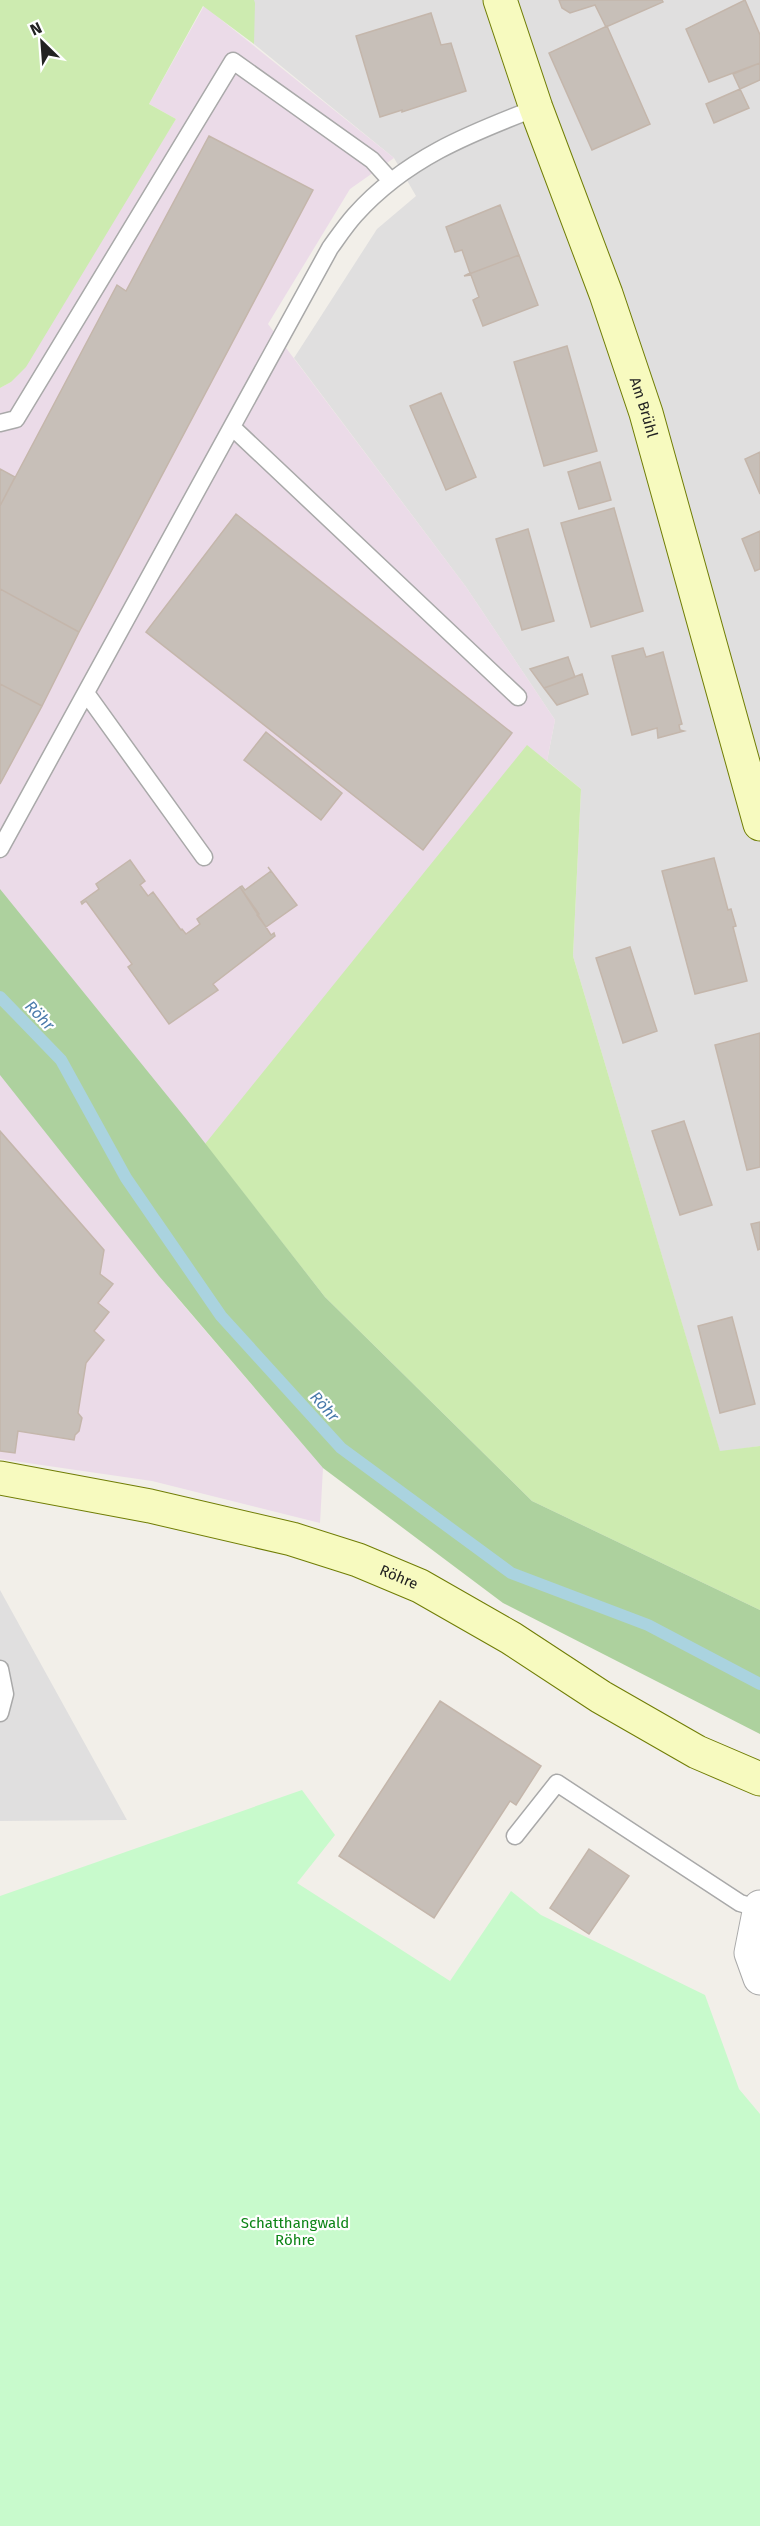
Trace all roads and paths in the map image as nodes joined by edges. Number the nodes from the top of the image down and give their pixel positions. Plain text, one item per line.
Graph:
1 (500, 0) edge
2 (536, 108) junction
3 (390, 182) junction
4 (0, 423) edge
5 (232, 427) junction
6 (86, 693) junction
7 (518, 697) dead end
8 (760, 824) edge
9 (0, 849) edge
10 (204, 857) dead end
11 (0, 1478) edge
12 (0, 1669) edge
13 (0, 1713) edge
14 (760, 1779) edge
15 (515, 1836) dead end
16 (760, 1908) edge
17 (760, 1978) edge

1 - 2 street, Am Brühl
2 - 3 lane
2 - 8 street, Am Brühl
3 - 4 lane
3 - 5 lane
5 - 6 lane
5 - 7 lane
6 - 9 lane
6 - 10 lane
11 - 14 street, Röhre
12 - 13 lane
15 - 16 lane
16 - 17 street

